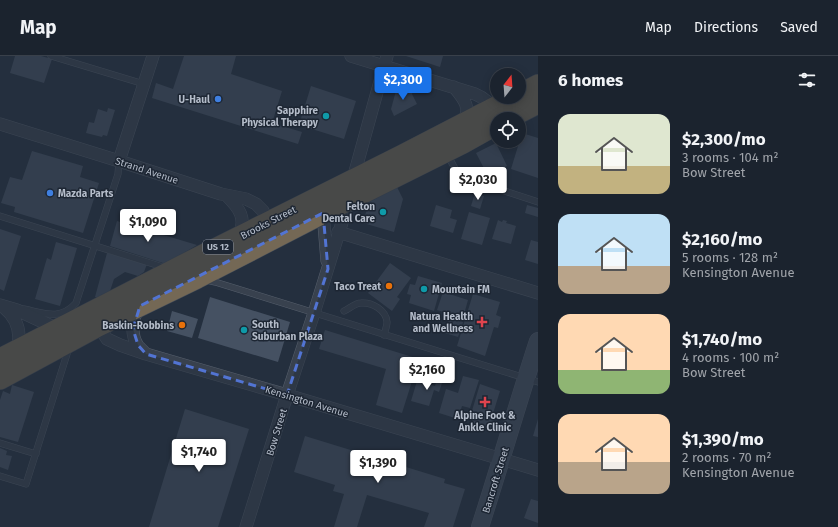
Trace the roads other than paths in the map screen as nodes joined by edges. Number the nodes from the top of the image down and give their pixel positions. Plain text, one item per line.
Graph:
1 (51, 56) edge
2 (153, 56) edge
3 (351, 56) edge
4 (386, 61) edge
5 (144, 84) junction
6 (538, 85) edge
7 (454, 87) junction
8 (526, 91) edge
9 (538, 103) edge
10 (510, 104) edge
11 (495, 112) edge
12 (504, 112) edge
13 (515, 112) edge
14 (490, 120) edge
15 (0, 124) edge
16 (463, 124) junction
17 (490, 124) edge
18 (446, 152) junction
19 (119, 161) junction
20 (353, 179) junction
21 (227, 196) junction
22 (349, 200) junction
23 (538, 202) edge
24 (320, 205) junction
25 (0, 216) edge
26 (272, 230) junction
27 (338, 232) junction
28 (239, 236) junction
29 (95, 245) junction
30 (328, 269) junction
31 (173, 270) junction
32 (197, 278) junction
33 (538, 293) edge
34 (0, 305) edge
35 (140, 306) junction
36 (344, 311) dead end
37 (314, 313) junction
38 (94, 319) junction
39 (384, 335) junction
40 (64, 336) junction
41 (538, 340) edge
42 (146, 354) junction
43 (9, 355) edge
44 (0, 379) edge
45 (532, 380) edge
46 (287, 395) junction
47 (0, 443) edge
48 (36, 454) junction
49 (502, 459) junction
50 (538, 470) edge
51 (0, 476) edge
52 (246, 527) edge
53 (480, 527) edge

1 - 5 lane
2 - 5 street
3 - 4 street
4 - 7 street
4 - 20 street
5 - 19 street
6 - 8 highway
7 - 11 street
7 - 16 street
9 - 13 highway, Brooks Street / US 12
10 - 12 highway, Brooks Street / US 12
14 - 16 highway, Brooks Street / US 12
15 - 19 street, Strand Avenue
16 - 20 highway, Brooks Street / US 12
17 - 18 highway, Brooks Street / US 12
18 - 22 highway, Brooks Street / US 12
18 - 23 lane
19 - 21 street, Strand Avenue
19 - 29 lane
20 - 24 highway, Brooks Street / US 12
21 - 26 street, Strand Avenue
21 - 28 street
22 - 24 highway, Brooks Street / US 12
22 - 27 street, Bow Street
24 - 26 highway, Brooks Street / US 12
24 - 30 street, Bow Street
25 - 29 lane
26 - 28 highway, Brooks Street / US 12
26 - 32 highway, Brooks Street / US 12
27 - 30 street, Bow Street
27 - 33 street
28 - 31 highway, Brooks Street / US 12
29 - 31 lane
29 - 34 lane
30 - 37 street, Bow Street
31 - 38 highway, Brooks Street / US 12
32 - 35 highway, Brooks Street / US 12
32 - 37 lane
34 - 40 street
34 - 43 street
35 - 38 highway, Brooks Street / US 12
35 - 42 street
36 - 39 lane
37 - 39 lane
37 - 46 street, Bow Street
38 - 40 highway, Brooks Street / US 12
38 - 42 street, Kensington Avenue
39 - 45 lane
40 - 43 highway, Brooks Street / US 12
40 - 44 highway, Brooks Street / US 12
40 - 48 lane
41 - 45 street, Bancroft Street
42 - 46 street, Kensington Avenue
45 - 49 street, Bancroft Street
46 - 49 street, Kensington Avenue
46 - 52 street, Bow Street
47 - 48 lane
48 - 51 lane
49 - 50 street, Kensington Avenue
49 - 53 street, Bancroft Street

